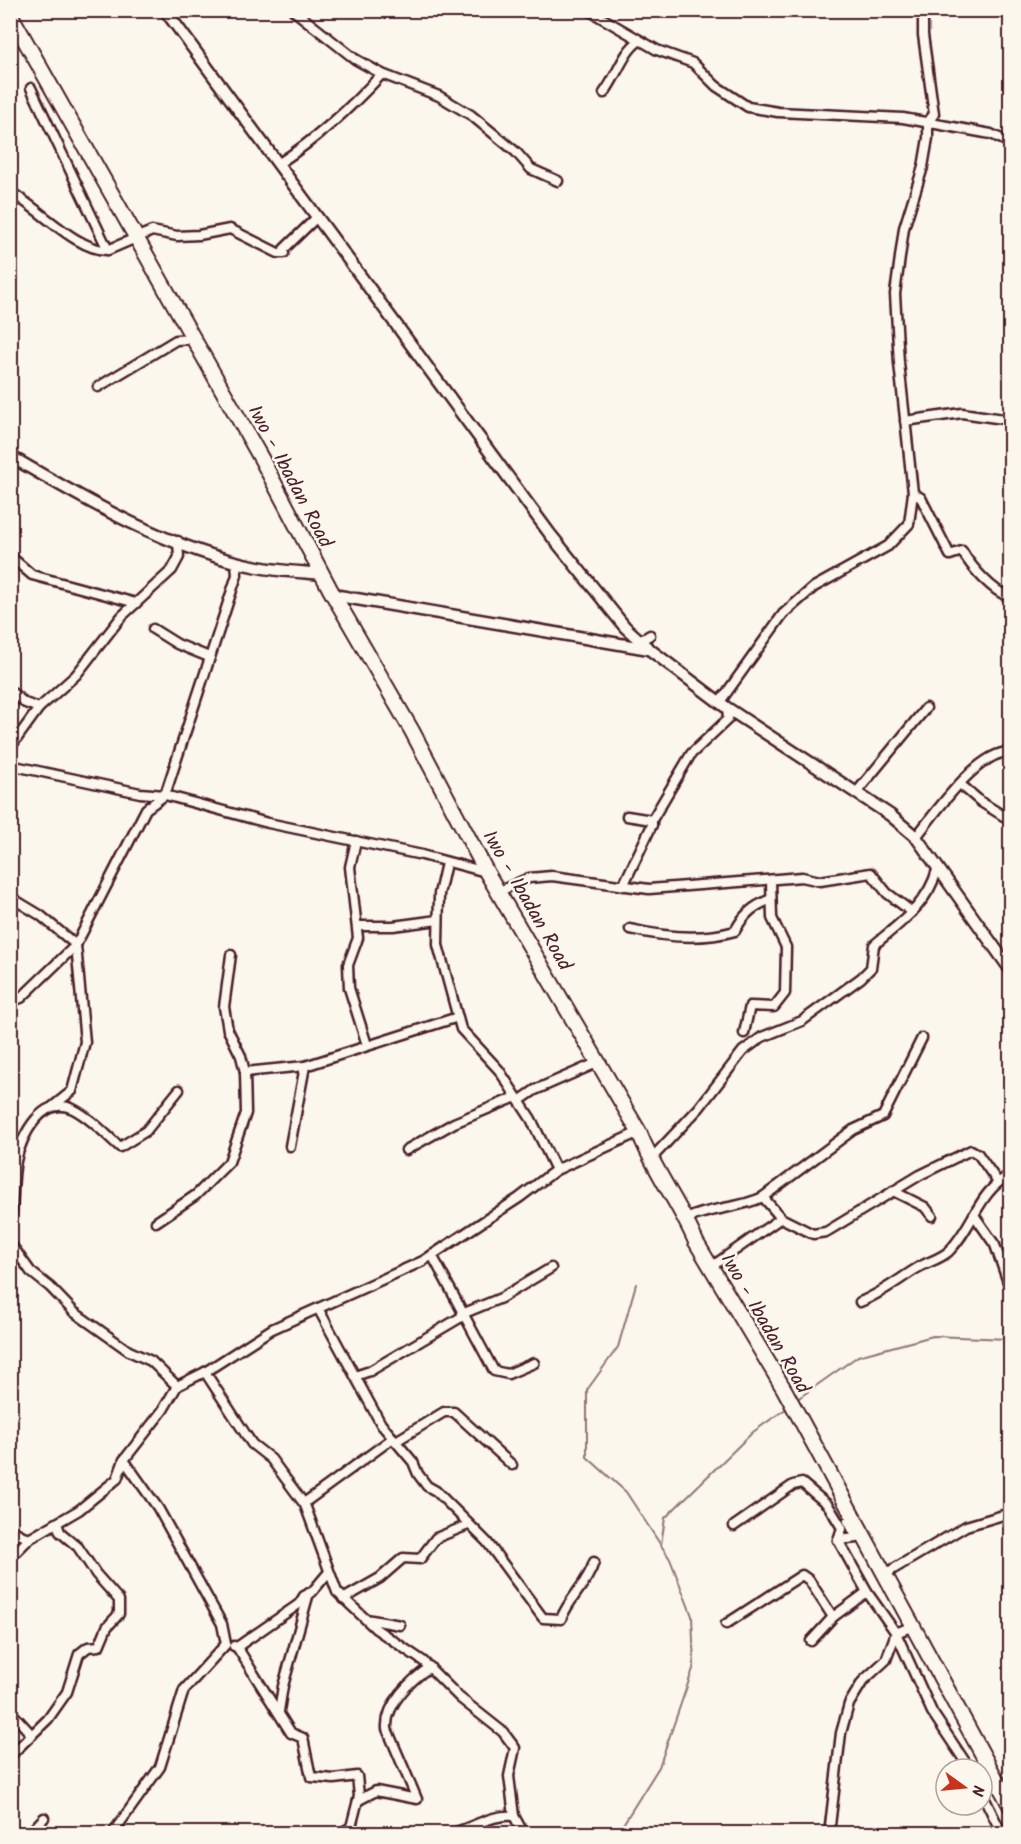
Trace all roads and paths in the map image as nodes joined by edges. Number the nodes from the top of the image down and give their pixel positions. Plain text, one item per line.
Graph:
1 (165, 10) edge
2 (293, 10) edge
3 (588, 10) edge
4 (923, 10) edge
5 (10, 14) edge
6 (639, 41) junction
7 (382, 74) junction
8 (31, 88) dead end
9 (604, 93) dead end
10 (928, 122) junction
11 (1011, 143) edge
12 (278, 164) junction
13 (558, 181) dead end
14 (10, 192) edge
15 (317, 217) junction
16 (135, 239) junction
17 (108, 250) junction
18 (194, 339) junction
19 (98, 387) dead end
20 (1011, 420) edge
21 (905, 421) junction
22 (10, 456) edge
23 (913, 493) junction
24 (178, 542) junction
25 (10, 556) edge
26 (236, 562) junction
27 (322, 574) junction
28 (333, 595) junction
29 (1011, 597) edge
30 (136, 603) junction
31 (153, 628) dead end
32 (650, 635) dead end
33 (640, 641) junction
34 (649, 649) junction
35 (209, 657) junction
36 (10, 691) edge
37 (724, 705) junction
38 (39, 708) junction
39 (926, 708) dead end
40 (10, 748) edge
41 (1011, 752) edge
42 (10, 765) edge
43 (960, 784) junction
44 (856, 793) junction
45 (165, 795) junction
46 (627, 816) dead end
47 (652, 820) junction
48 (1011, 820) edge
49 (916, 837) junction
50 (356, 841) junction
51 (446, 863) junction
52 (937, 870) junction
53 (487, 873) junction
54 (771, 880) junction
55 (623, 886) junction
56 (500, 891) junction
57 (10, 897) edge
58 (771, 899) junction
59 (912, 912) junction
60 (438, 920) junction
61 (358, 926) junction
62 (630, 928) dead end
63 (76, 945) junction
64 (231, 956) dead end
65 (1011, 969) edge
66 (10, 1002) edge
67 (458, 1017) junction
68 (744, 1033) dead end
69 (922, 1038) dead end
70 (367, 1045) junction
71 (599, 1062) junction
72 (305, 1066) junction
73 (245, 1072) junction
74 (179, 1090) dead end
75 (518, 1099) junction
76 (50, 1108) junction
77 (639, 1132) junction
78 (290, 1146) dead end
79 (406, 1150) dead end
80 (650, 1161) junction
81 (556, 1170) junction
82 (1011, 1175) edge
83 (998, 1181) junction
84 (893, 1191) junction
85 (763, 1197) junction
86 (974, 1215) junction
87 (932, 1216) dead end
88 (781, 1218) junction
89 (686, 1219) junction
90 (156, 1222) dead end
91 (10, 1225) edge
92 (10, 1243) edge
93 (432, 1255) junction
94 (711, 1267) junction
95 (551, 1268) dead end
96 (1011, 1288) edge
97 (860, 1302) dead end
98 (319, 1310) junction
99 (463, 1315) junction
100 (1011, 1330) edge
101 (1011, 1349) edge
102 (534, 1363) dead end
103 (205, 1372) junction
104 (355, 1376) junction
105 (177, 1386) junction
106 (799, 1418) junction
107 (394, 1439) junction
108 (124, 1460) junction
109 (512, 1465) dead end
110 (304, 1503) junction
111 (1011, 1513) edge
112 (57, 1522) junction
113 (468, 1525) junction
114 (734, 1526) dead end
115 (10, 1529) edge
116 (28, 1539) junction
117 (838, 1540) junction
118 (10, 1558) edge
119 (594, 1562) dead end
120 (328, 1573) junction
121 (885, 1574) junction
122 (867, 1592) junction
123 (309, 1593) junction
124 (343, 1599) junction
125 (833, 1617) junction
126 (365, 1619) junction
127 (726, 1624) dead end
128 (400, 1625) dead end
129 (913, 1626) junction
130 (896, 1633) junction
131 (812, 1641) dead end
132 (226, 1644) junction
133 (237, 1647) junction
134 (430, 1667) junction
135 (10, 1711) edge
136 (279, 1712) junction
137 (32, 1735) junction
138 (10, 1756) edge
139 (962, 1757) edge
140 (358, 1800) junction
141 (1011, 1806) edge
142 (514, 1816) junction
143 (994, 1817) edge
144 (44, 1818) dead end
145 (29, 1833) edge
146 (112, 1833) edge
147 (339, 1833) edge
148 (449, 1833) edge
149 (524, 1833) edge
150 (829, 1833) edge
151 (1002, 1833) edge

1 - 12 street
2 - 7 street
3 - 6 street
4 - 10 street
5 - 16 main road, Iwo - Ibadan Road
6 - 9 street
6 - 10 street
7 - 12 street
7 - 13 street
8 - 17 street
10 - 11 street
10 - 21 street
12 - 15 street
14 - 17 street
15 - 16 street
15 - 33 street
16 - 17 street
16 - 18 main road, Iwo - Ibadan Road
18 - 19 street
18 - 27 main road, Iwo - Ibadan Road
20 - 21 street
21 - 23 street
22 - 24 street
23 - 29 street
23 - 37 street
24 - 26 street
24 - 30 street
25 - 30 street
26 - 27 street
26 - 35 street
27 - 28 main road, Iwo - Ibadan Road
28 - 34 street
28 - 53 main road, Iwo - Ibadan Road
30 - 38 street
31 - 35 street
32 - 33 street
33 - 34 street
34 - 37 street
35 - 45 street
36 - 38 street
37 - 44 street
37 - 47 street
38 - 40 street
39 - 44 street
41 - 43 street
42 - 45 street
43 - 48 street
43 - 49 street
44 - 49 street
45 - 50 street
45 - 63 street
46 - 47 street
47 - 55 street
49 - 52 street
50 - 51 street
50 - 61 street
51 - 53 street
51 - 60 street
52 - 59 street
52 - 65 street
53 - 56 main road, Iwo - Ibadan Road
54 - 55 street
54 - 58 street
54 - 59 street
55 - 56 street
56 - 71 main road, Iwo - Ibadan Road
57 - 63 street
58 - 62 street
58 - 68 street
59 - 80 street
60 - 61 street
60 - 67 street
61 - 70 street
63 - 66 street
63 - 76 street
64 - 73 street
67 - 70 street
67 - 75 street
69 - 85 street
70 - 72 street
71 - 75 street
71 - 77 main road, Iwo - Ibadan Road
72 - 73 street
72 - 78 street
73 - 90 street
74 - 76 street
75 - 79 street
75 - 81 street
76 - 91 street
77 - 80 main road, Iwo - Ibadan Road
77 - 81 street
80 - 89 main road, Iwo - Ibadan Road
81 - 93 street
82 - 83 street
83 - 84 street
83 - 86 street
84 - 87 street
84 - 88 street
85 - 88 street
85 - 89 street
86 - 96 street
86 - 97 street
88 - 94 street
89 - 94 main road, Iwo - Ibadan Road
92 - 105 street
93 - 98 street
93 - 99 street
94 - 106 main road, Iwo - Ibadan Road
95 - 99 street
98 - 103 street
98 - 104 street
99 - 102 street
99 - 104 street
100 - 101 street
103 - 105 street
103 - 110 street
104 - 107 street
105 - 108 street
106 - 117 street
106 - 121 main road, Iwo - Ibadan Road
107 - 109 street
107 - 110 street
107 - 113 street
108 - 112 street
108 - 132 street
110 - 120 street
111 - 121 street
112 - 116 street
112 - 137 street
113 - 119 street
113 - 124 street
114 - 117 street
115 - 116 street
116 - 118 street
117 - 122 street
120 - 123 street
120 - 124 street
121 - 129 main road, Iwo - Ibadan Road
122 - 125 street
122 - 130 street
123 - 133 street
123 - 136 street
124 - 126 street
125 - 127 street
125 - 131 street
126 - 128 street
126 - 134 street
129 - 130 street
129 - 141 main road, Iwo - Ibadan Road
130 - 139 street
130 - 150 street
132 - 133 street
132 - 146 street
133 - 136 street
134 - 140 street
134 - 142 street
135 - 137 street
136 - 140 street
137 - 138 street
140 - 147 street
142 - 148 street
142 - 149 street
143 - 151 street
144 - 145 street

